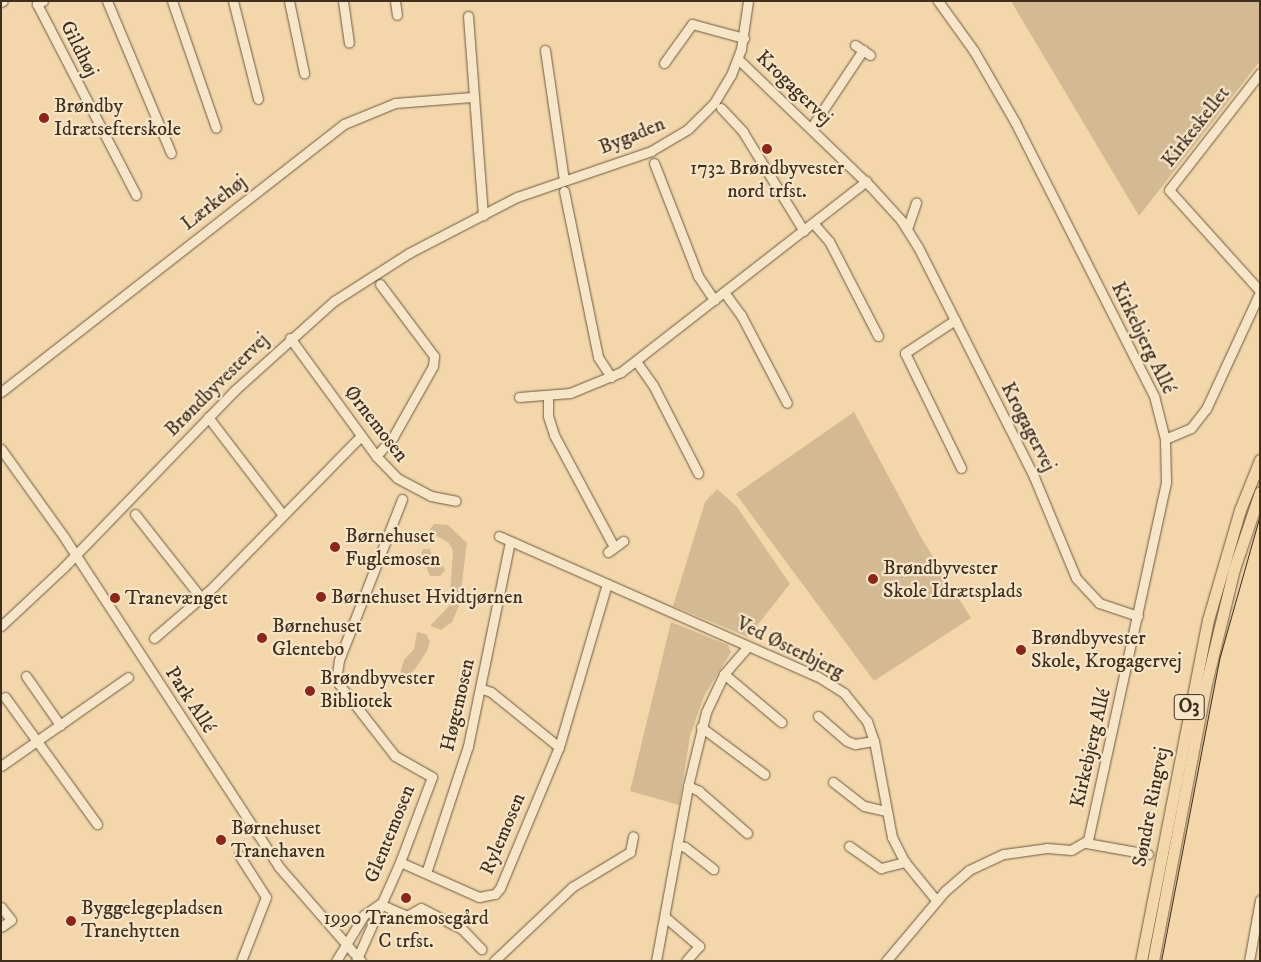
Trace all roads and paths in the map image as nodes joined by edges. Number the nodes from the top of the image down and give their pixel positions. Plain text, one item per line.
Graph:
1 (43, 1) edge
2 (107, 1) edge
3 (172, 1) edge
4 (233, 1) edge
5 (289, 1) edge
6 (343, 1) edge
7 (395, 1) edge
8 (748, 1) edge
9 (938, 1) edge
10 (397, 15) dead end
11 (468, 16) dead end
12 (744, 38) junction
13 (349, 44) dead end
14 (546, 50) dead end
15 (863, 50) dead end
16 (738, 59) junction
17 (664, 63) dead end
18 (304, 72) dead end
19 (1260, 74) edge
20 (472, 97) junction
21 (258, 100) dead end
22 (721, 108) dead end
23 (216, 128) dead end
24 (811, 128) junction
25 (171, 153) dead end
26 (654, 163) dead end
27 (564, 180) junction
28 (866, 181) junction
29 (564, 190) dead end
30 (136, 195) dead end
31 (916, 204) dead end
32 (487, 212) junction
33 (814, 224) junction
34 (907, 229) junction
35 (804, 231) junction
36 (380, 284) dead end
37 (724, 292) junction
38 (1260, 292) edge
39 (714, 300) junction
40 (955, 320) junction
41 (878, 336) dead end
42 (290, 338) junction
43 (636, 361) junction
44 (611, 377) junction
45 (1, 392) edge
46 (548, 396) junction
47 (519, 397) dead end
48 (787, 403) dead end
49 (208, 417) junction
50 (361, 436) junction
51 (1165, 439) junction
52 (1, 450) edge
53 (376, 456) junction
54 (1260, 460) edge
55 (961, 468) dead end
56 (698, 473) dead end
57 (1260, 492) edge
58 (402, 499) dead end
59 (456, 501) dead end
60 (135, 514) dead end
61 (283, 515) junction
62 (499, 536) dead end
63 (510, 541) junction
64 (622, 541) dead end
65 (76, 554) junction
66 (607, 584) junction
67 (201, 598) junction
68 (1138, 616) junction
69 (1, 626) edge
70 (154, 638) dead end
71 (748, 646) junction
72 (724, 674) junction
73 (26, 676) dead end
74 (128, 676) dead end
75 (482, 689) junction
76 (5, 697) dead end
77 (818, 716) dead end
78 (781, 722) dead end
79 (60, 725) junction
80 (701, 727) junction
81 (37, 741) junction
82 (874, 741) junction
83 (559, 747) junction
84 (1, 766) edge
85 (764, 774) dead end
86 (834, 782) dead end
87 (688, 786) junction
88 (886, 811) junction
89 (97, 824) dead end
90 (747, 833) dead end
91 (633, 836) dead end
92 (1086, 843) junction
93 (677, 845) junction
94 (849, 846) dead end
95 (1148, 854) dead end
96 (239, 855) dead end
97 (400, 862) junction
98 (904, 862) junction
99 (712, 869) dead end
100 (426, 873) junction
101 (936, 900) junction
102 (1260, 900) edge
103 (380, 904) junction
104 (1, 907) edge
105 (665, 917) junction
106 (1, 926) edge
107 (346, 945) junction
108 (481, 949) dead end
109 (359, 960) edge
110 (241, 961) edge
111 (336, 961) edge
112 (494, 961) edge
113 (656, 961) edge
114 (686, 961) edge
115 (886, 961) edge
116 (1141, 961) edge
117 (1153, 961) edge
118 (1249, 961) edge

1 - 30 street, Gildhøj
2 - 25 street
3 - 23 street
4 - 21 street
5 - 18 street
6 - 13 street
7 - 10 street
8 - 12 street, Bygaden
9 - 51 street, Kirkebjerg Allé
11 - 20 street
12 - 16 street, Bygaden
12 - 17 street
14 - 27 street
15 - 24 street
16 - 24 street, Krogagervej
16 - 27 street, Bygaden
19 - 38 street, Kirkeskellet
20 - 32 street
20 - 45 street, Lærkehøj
22 - 35 street
24 - 28 street, Krogagervej
26 - 39 street
27 - 32 street, Bygaden
28 - 33 street
28 - 34 street, Krogagervej
29 - 44 street
31 - 34 street
32 - 42 street, Brøndbyvestervej
33 - 35 street
33 - 41 street
34 - 40 street, Krogagervej
35 - 37 street
36 - 53 street
37 - 39 street
37 - 48 street
38 - 51 street
39 - 43 street
40 - 55 street
40 - 68 street, Krogagervej
42 - 49 street, Brøndbyvestervej
42 - 50 street, Ørnemosen
43 - 44 street
43 - 56 street
44 - 46 street
46 - 47 street
46 - 64 street
49 - 61 street
49 - 65 street, Brøndbyvestervej
50 - 53 street, Ørnemosen
50 - 61 street
51 - 68 street, Kirkebjerg Allé
52 - 65 street, Park Allé
53 - 59 street, Ørnemosen
54 - 116 main road, Søndre Ringvej / O3
57 - 117 main road, Søndre Ringvej / O3
58 - 97 street, Glentemosen
60 - 67 street
61 - 67 street
62 - 63 street
63 - 66 street
63 - 75 street, Høgemosen
65 - 69 street, Brøndbyvestervej
65 - 107 street, Park Allé
66 - 71 street, Ved Østerbjerg
66 - 83 street, Rylemosen
67 - 70 street
68 - 92 street, Kirkebjerg Allé
71 - 72 street
71 - 82 street, Ved Østerbjerg
72 - 78 street
72 - 80 street
73 - 79 street
74 - 79 street
75 - 83 street
75 - 100 street, Høgemosen
76 - 81 street
77 - 82 street
79 - 81 street
80 - 85 street
80 - 87 street
81 - 84 street
81 - 89 street
82 - 88 street, Ved Østerbjerg
83 - 100 street, Rylemosen
86 - 88 street
87 - 90 street
87 - 93 street
88 - 98 street, Ved Østerbjerg
91 - 112 street
92 - 95 street
92 - 101 street
93 - 99 street
93 - 105 street
94 - 98 street
96 - 110 street
97 - 100 street, Rylemosen
97 - 103 street, Glentemosen
98 - 101 street, Ved Østerbjerg
101 - 115 street
102 - 118 street
103 - 107 street, Glentemosen
103 - 108 street
103 - 109 street, Glentemosen
104 - 106 street
105 - 113 street
105 - 114 street
107 - 109 street, Park Allé
107 - 111 street, Glentemosen

